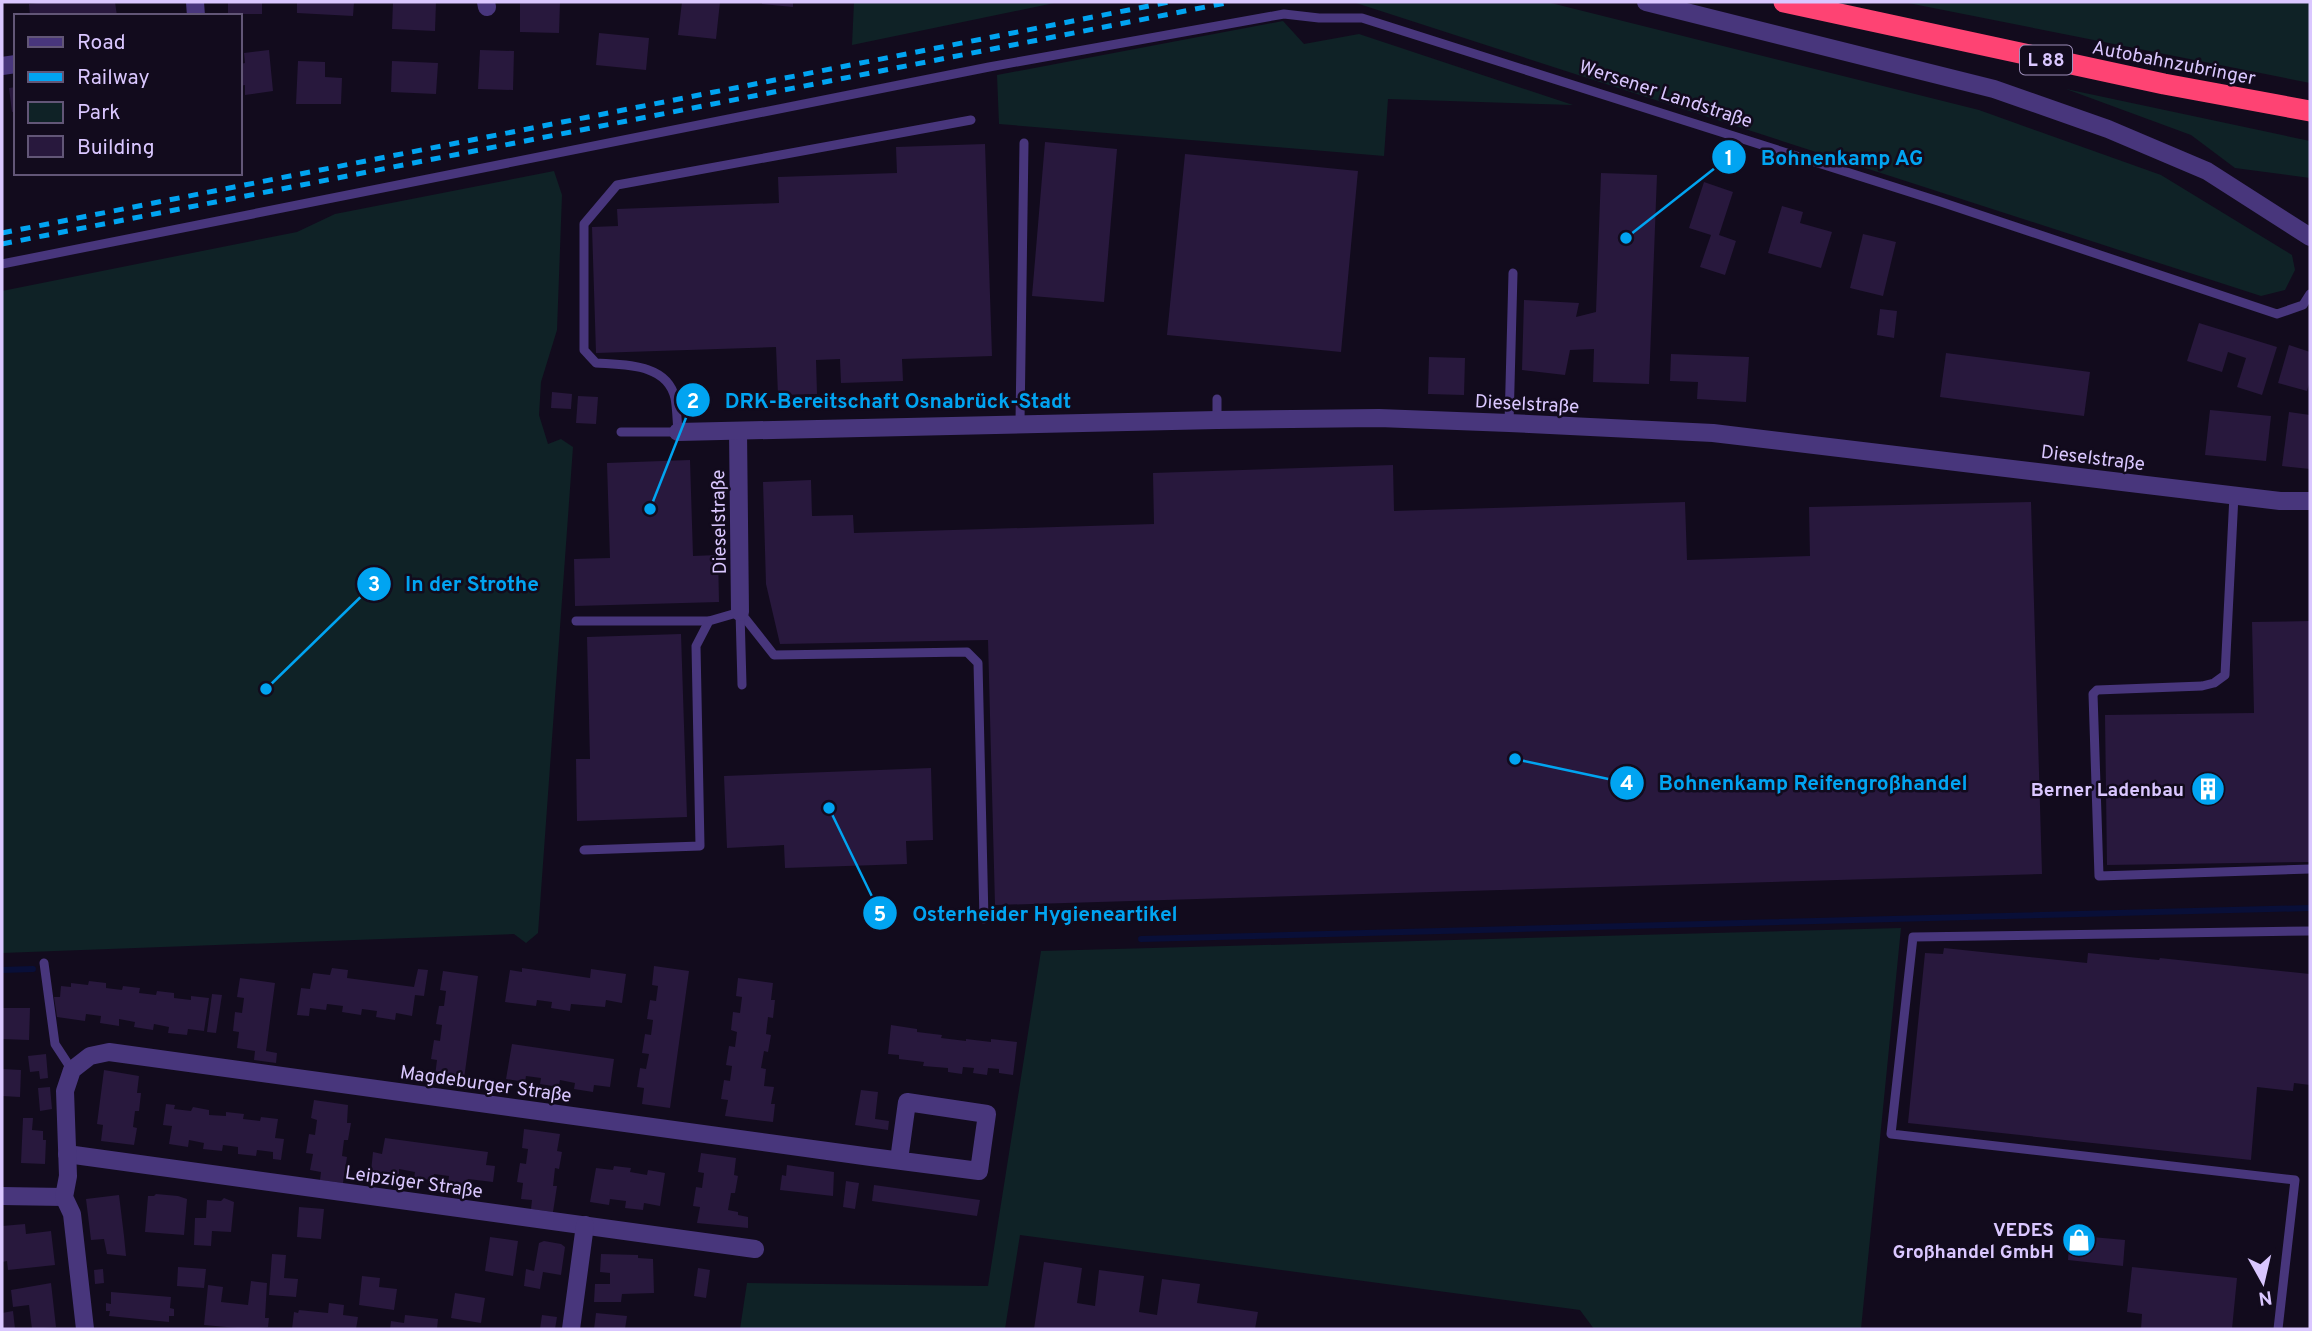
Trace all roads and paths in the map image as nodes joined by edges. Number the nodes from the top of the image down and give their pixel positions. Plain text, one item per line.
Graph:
1 (1646, 2) edge
2 (1784, 2) edge
3 (2310, 111) edge
4 (971, 120) dead end
5 (1024, 144) dead end
6 (2310, 237) edge
7 (2, 264) edge
8 (1513, 273) dead end
9 (2310, 294) edge
10 (1217, 399) dead end
11 (1217, 420) junction
12 (1020, 423) junction
13 (1509, 423) junction
14 (738, 431) junction
15 (621, 432) dead end
16 (678, 432) junction
17 (2234, 495) junction
18 (2310, 501) edge
19 (740, 612) junction
20 (576, 621) dead end
21 (709, 621) junction
22 (742, 685) dead end
23 (584, 850) dead end
24 (2310, 869) edge
25 (984, 919) dead end
26 (2310, 931) edge
27 (44, 963) dead end
28 (72, 1070) junction
29 (67, 1154) junction
30 (899, 1160) junction
31 (2, 1196) edge
32 (64, 1197) junction
33 (585, 1225) junction
34 (755, 1249) dead end
35 (85, 1329) edge
36 (571, 1329) edge
37 (2278, 1329) edge

1 - 6 street
2 - 3 highway, Autobahnzubringer / L 88
4 - 16 lane
5 - 12 lane
7 - 9 lane, Wersener Landstraße
8 - 13 lane
10 - 11 lane
11 - 12 street, Dieselstraße
11 - 13 street, Dieselstraße
12 - 14 street, Dieselstraße
13 - 17 street, Dieselstraße
14 - 16 street, Dieselstraße
14 - 19 street, Dieselstraße
15 - 16 lane
17 - 18 street, Dieselstraße
17 - 24 lane
19 - 21 lane
19 - 22 lane
19 - 25 lane
20 - 21 lane
21 - 23 lane
26 - 37 lane
27 - 28 lane
28 - 29 street
28 - 30 street, Magdeburger Straße
29 - 32 street
29 - 33 street, Leipziger Straße
30 - 30 street, Magdeburger Straße
31 - 32 street
32 - 35 street
33 - 34 street, Leipziger Straße
33 - 36 street

